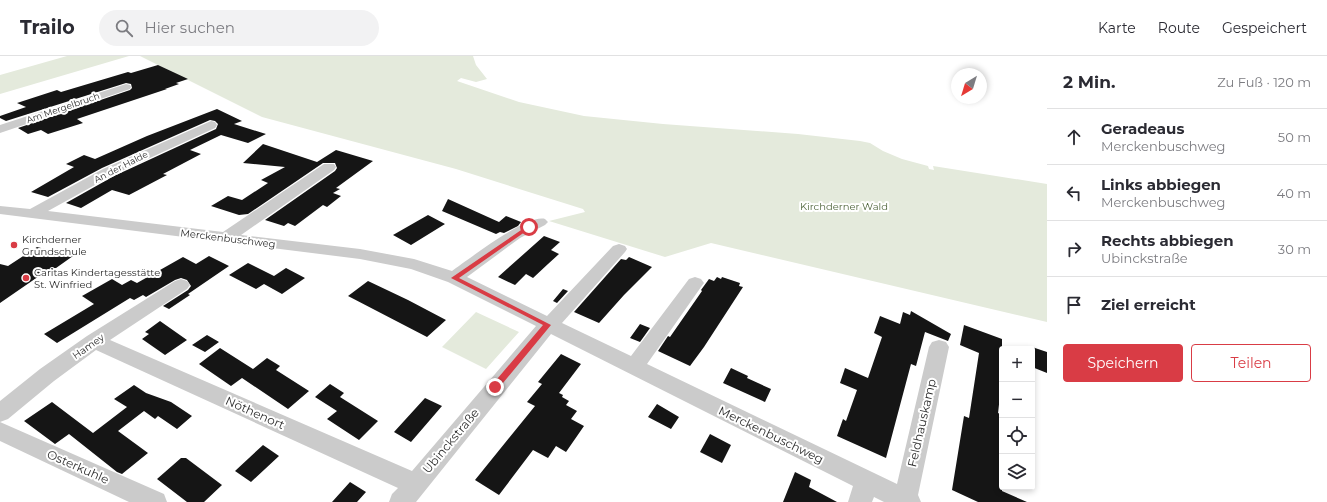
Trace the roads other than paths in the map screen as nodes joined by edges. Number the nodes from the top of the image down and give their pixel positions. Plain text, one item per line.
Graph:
1 (126, 87) dead end
2 (211, 125) dead end
3 (0, 129) edge
4 (329, 167) dead end
5 (0, 210) edge
6 (34, 214) junction
7 (540, 222) dead end
8 (227, 237) junction
9 (619, 248) dead end
10 (454, 278) junction
11 (694, 283) dead end
12 (181, 285) dead end
13 (548, 325) junction
14 (94, 341) junction
15 (939, 347) dead end
16 (634, 367) junction
17 (0, 413) edge
18 (0, 432) edge
19 (415, 484) junction
20 (863, 492) edge
21 (907, 501) edge
22 (155, 502) edge
23 (401, 502) edge

1 - 3 street, Am Mergelbruch
2 - 6 street, An der Halde
4 - 8 street
5 - 6 street, Merckenbuschweg
6 - 8 street, Merckenbuschweg
7 - 10 street
8 - 10 street, Merckenbuschweg
9 - 13 street
10 - 13 street, Merckenbuschweg
11 - 16 street
12 - 14 street, Hamey
13 - 16 street, Merckenbuschweg
13 - 19 street, Ubinckstraße
14 - 17 street, Hamey
14 - 19 street, Nöthenort
15 - 21 street, Feldhauskamp
16 - 20 street, Merckenbuschweg
18 - 22 street, Osterkuhle
19 - 23 street, Ubinckstraße
20 - 21 street, Merckenbuschweg

